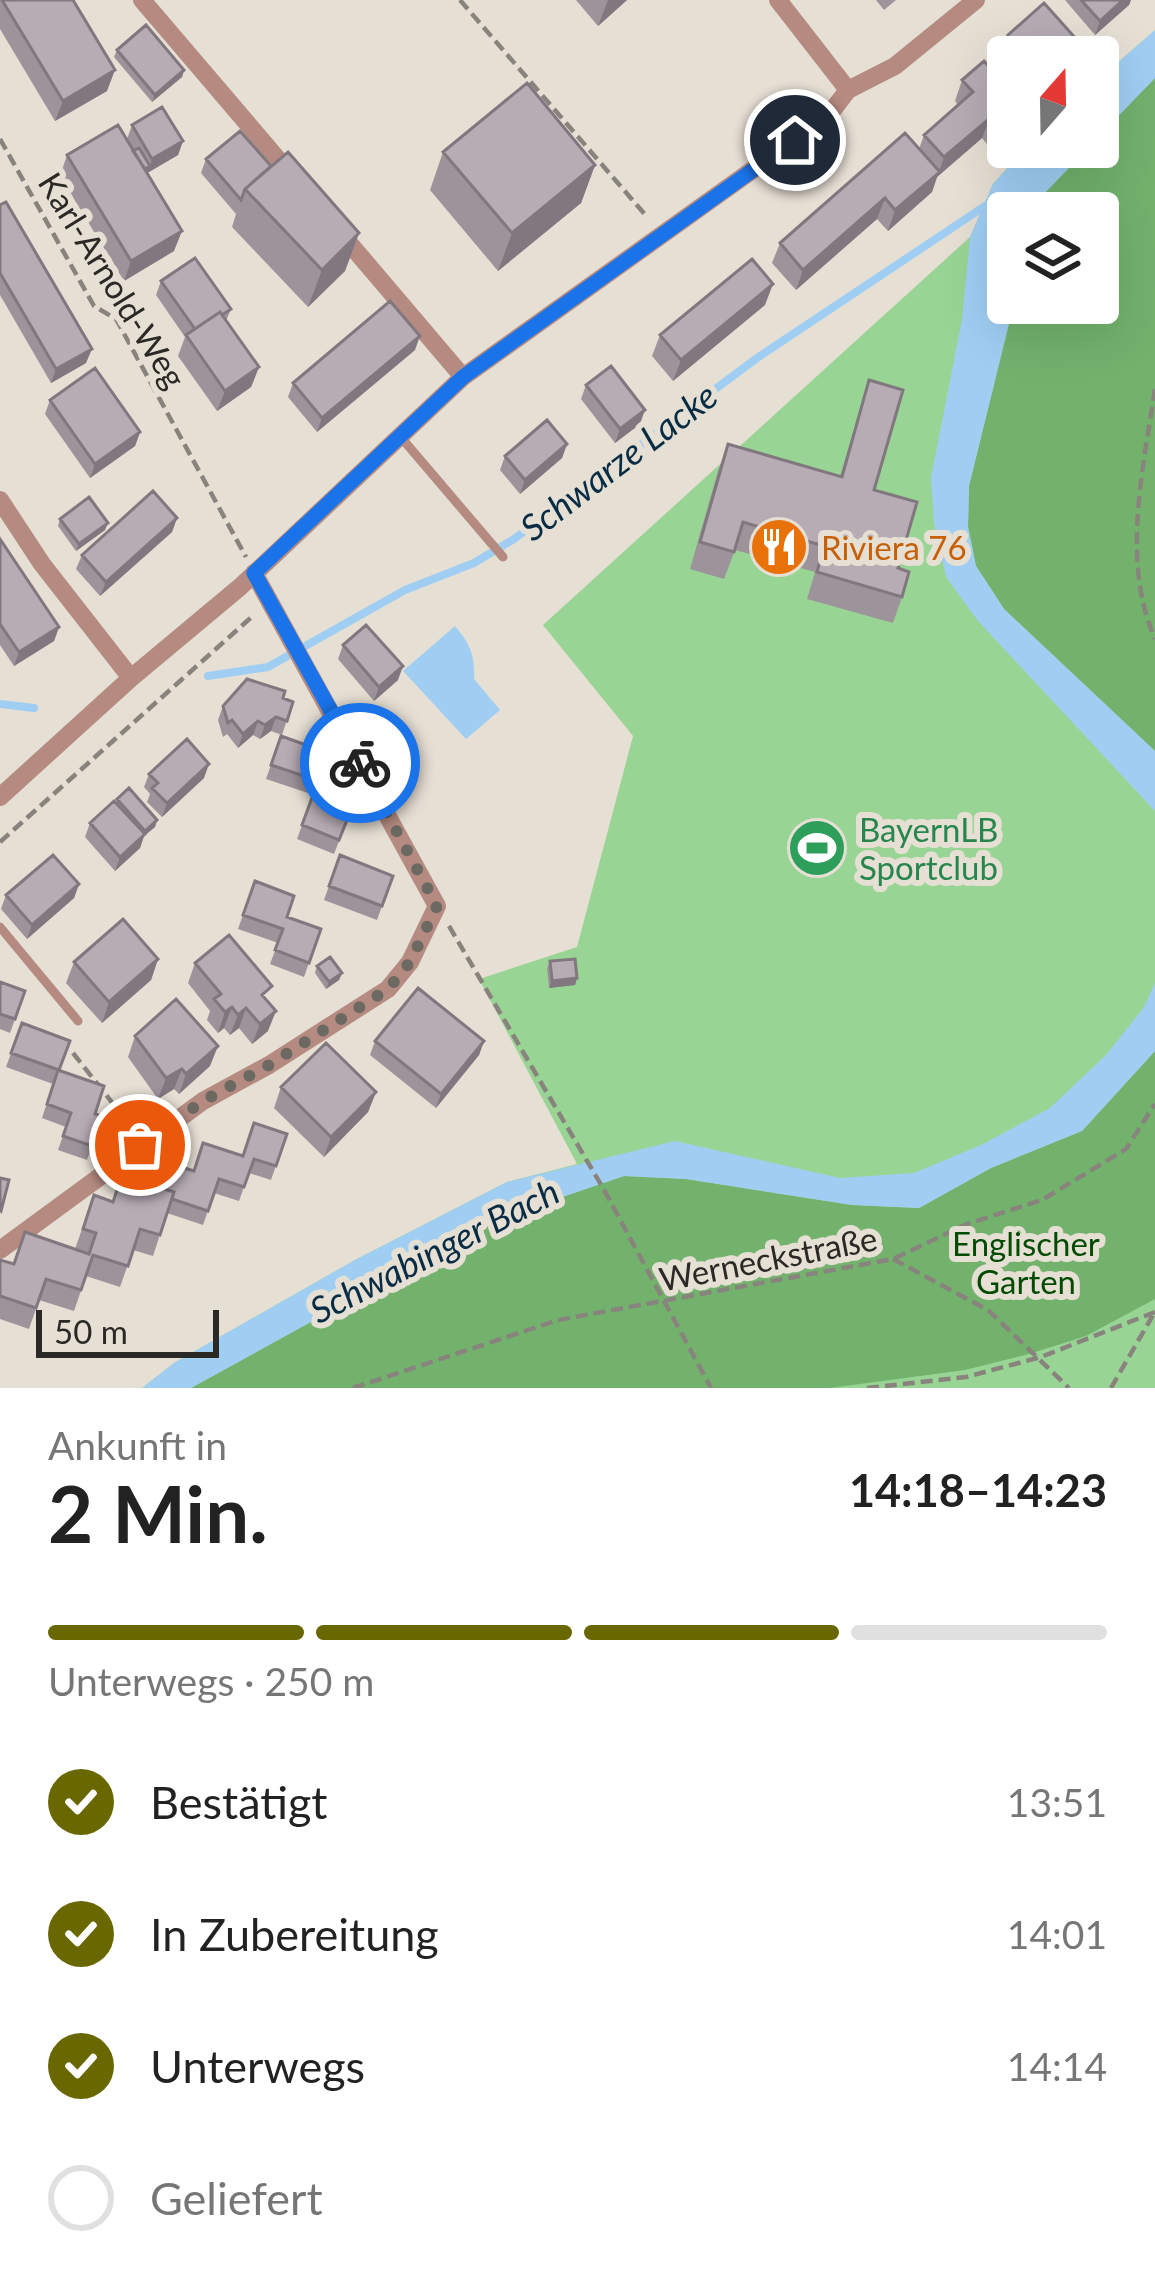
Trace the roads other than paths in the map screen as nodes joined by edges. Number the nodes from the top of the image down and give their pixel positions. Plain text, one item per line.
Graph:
1 (142, 0) edge
2 (778, 0) edge
3 (976, 0) edge
4 (848, 90) junction
5 (310, 198) edge
6 (326, 216) edge
7 (463, 377) junction
8 (399, 435) junction
9 (0, 500) edge
10 (503, 557) dead end
11 (254, 573) junction
12 (131, 678) junction
13 (0, 797) edge
14 (0, 927) edge
15 (78, 1022) dead end
16 (0, 1250) edge

1 - 5 street
2 - 4 street
3 - 4 street
4 - 7 street
6 - 7 street
7 - 8 street
8 - 10 lane
8 - 11 street
9 - 12 street
11 - 12 street
11 - 16 street
12 - 13 street
14 - 15 lane

